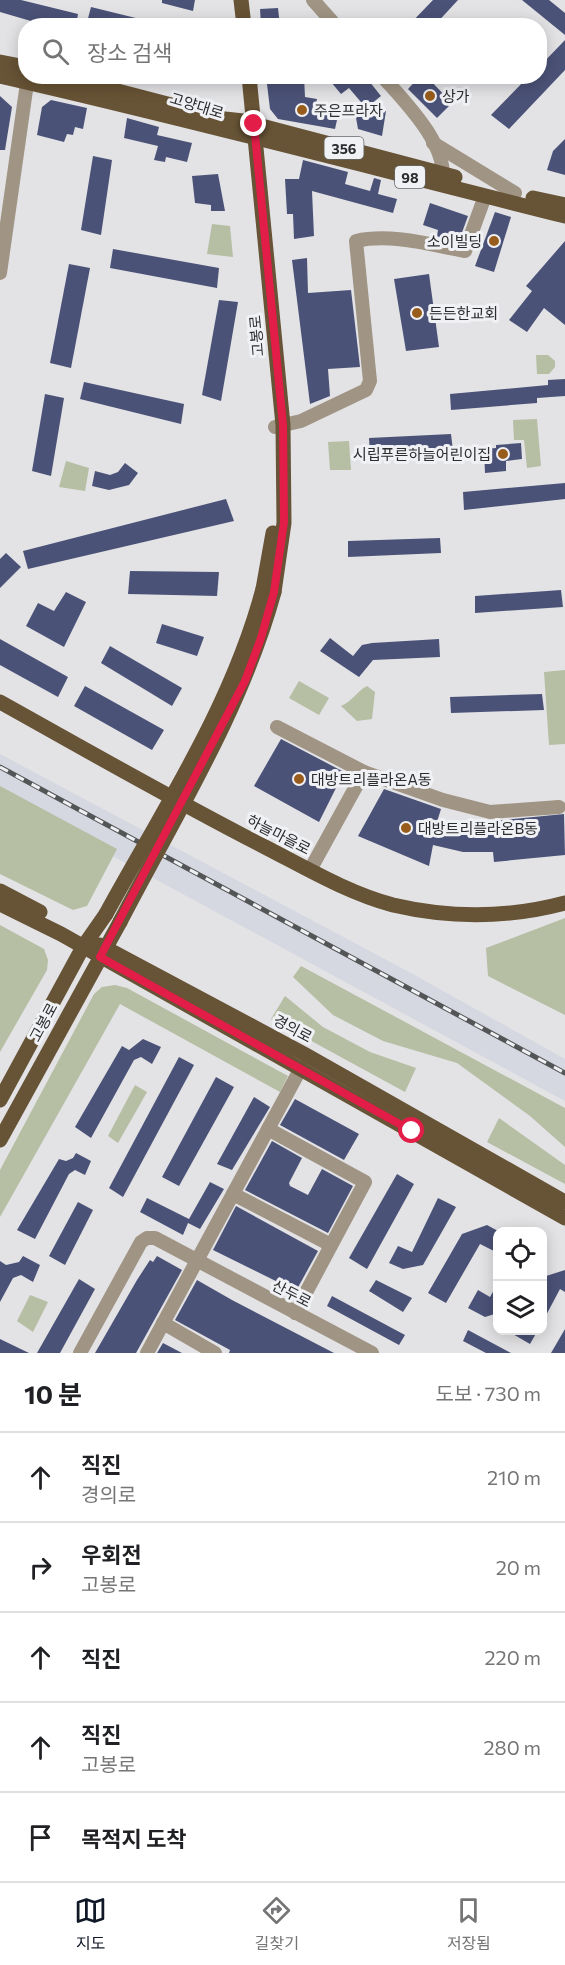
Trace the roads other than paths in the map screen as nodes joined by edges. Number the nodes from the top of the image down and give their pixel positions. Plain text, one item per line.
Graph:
1 (232, 0) edge
2 (241, 0) edge
3 (313, 0) edge
4 (233, 18) edge
5 (243, 18) edge
6 (329, 18) edge
7 (0, 62) edge
8 (18, 71) edge
9 (18, 75) edge
10 (0, 76) edge
11 (26, 84) edge
12 (59, 84) edge
13 (91, 84) edge
14 (240, 84) edge
15 (249, 84) edge
16 (389, 84) edge
17 (249, 130) junction
18 (434, 143) junction
19 (443, 179) junction
20 (515, 193) junction
21 (485, 196) junction
22 (565, 205) edge
23 (565, 216) edge
24 (0, 273) edge
25 (279, 426) junction
26 (268, 590) junction
27 (0, 702) edge
28 (277, 727) dead end
29 (364, 772) junction
30 (559, 807) dead end
31 (310, 870) junction
32 (0, 891) edge
33 (565, 903) edge
34 (0, 904) edge
35 (86, 943) junction
36 (103, 953) junction
37 (301, 1068) junction
38 (0, 1100) edge
39 (268, 1129) junction
40 (0, 1140) edge
41 (233, 1194) junction
42 (565, 1202) edge
43 (565, 1218) edge
44 (331, 1245) junction
45 (196, 1262) junction
46 (295, 1313) junction
47 (163, 1323) junction
48 (80, 1353) edge
49 (147, 1353) edge
50 (215, 1353) edge
51 (372, 1353) edge

1 - 4 main road
2 - 5 main road
3 - 6 street
7 - 8 main road, 고양대로
9 - 10 main road, 고양대로
11 - 24 street
12 - 17 main road, 고양대로
13 - 17 main road, 고양대로
14 - 17 main road, 고봉로
15 - 17 main road, 고봉로
16 - 18 street
17 - 19 main road, 고양대로 / 356
17 - 25 main road, 고봉로
18 - 19 street
18 - 20 street
19 - 20 main road, 고양대로 / 356
19 - 21 main road, 고양대로 / 98
20 - 22 main road, 고양대로 / 356
21 - 23 main road, 고양대로 / 98
21 - 25 street
25 - 26 main road, 고봉로
26 - 35 main road, 고봉로, bridge
26 - 36 main road, 고봉로, bridge
27 - 31 main road, 하늘마을로
28 - 29 street
29 - 30 street
29 - 31 street
31 - 33 main road, 하늘마을로
32 - 35 main road, 경의로
34 - 35 main road, 경의로
35 - 36 main road, 경의로
35 - 38 main road, 고봉로
36 - 37 main road, 경의로
36 - 40 main road, 고봉로
36 - 42 main road, 경의로
37 - 39 street
37 - 43 main road, 경의로
39 - 41 street
39 - 44 street
41 - 44 street
41 - 45 street
44 - 46 street
45 - 46 street, 산두로
45 - 47 street
45 - 48 street, 산두로
46 - 51 street, 산두로
47 - 49 street
47 - 50 street

